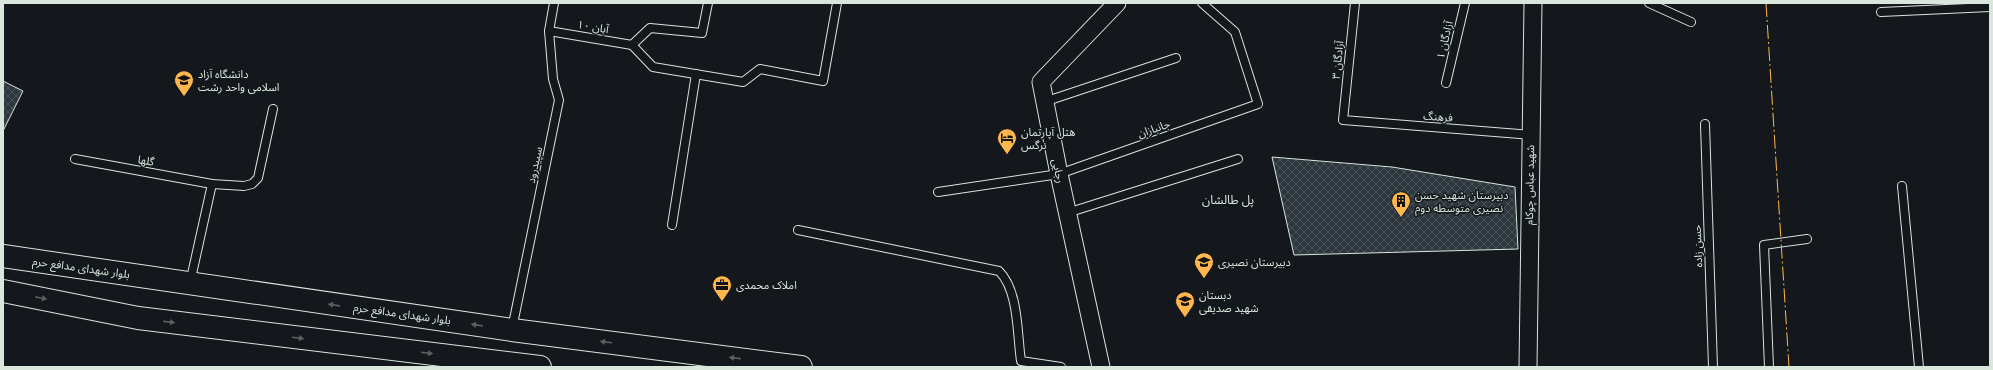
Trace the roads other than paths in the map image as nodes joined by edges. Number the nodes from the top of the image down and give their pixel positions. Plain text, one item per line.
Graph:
1 (554, 3) edge
2 (708, 3) edge
3 (837, 3) edge
4 (1117, 3) edge
5 (1202, 3) edge
6 (1355, 3) edge
7 (1464, 3) edge
8 (1533, 3) edge
9 (1649, 3) edge
10 (1990, 7) edge
11 (1881, 12) dead end
12 (1690, 22) dead end
13 (549, 31) junction
14 (632, 45) junction
15 (1176, 58) dead end
16 (696, 74) junction
17 (1446, 83) dead end
18 (1044, 102) junction
19 (273, 109) dead end
20 (1343, 120) joint
21 (1705, 124) dead end
22 (1531, 135) junction
23 (75, 159) dead end
24 (1238, 159) dead end
25 (1058, 174) junction
26 (212, 184) junction
27 (1902, 186) dead end
28 (938, 192) dead end
29 (1067, 213) junction
30 (672, 225) dead end
31 (798, 230) dead end
32 (1807, 239) dead end
33 (3, 256) edge
34 (190, 284) junction
35 (3, 291) edge
36 (512, 330) junction
37 (540, 367) edge
38 (801, 367) edge
39 (1061, 367) edge
40 (1101, 367) edge
41 (1528, 367) edge
42 (1713, 367) edge
43 (1769, 367) edge
44 (1919, 367) edge

1 - 13 lane, سپیدرود
2 - 14 lane
3 - 16 lane
4 - 18 street, رجایی
5 - 25 lane, جانبازان
6 - 20 lane, آزادگان ۳
7 - 17 lane, آزادگان ۱
8 - 22 street, شهید عباس چوکام
9 - 12 lane
10 - 11 lane
13 - 14 lane, آبان ۱۰
13 - 36 lane, سپیدرود
14 - 16 lane
15 - 18 lane
16 - 30 lane
18 - 25 street, رجایی
19 - 26 lane, گلها
20 - 22 lane, فرهنگ
21 - 42 lane, حسن زاده
22 - 41 street, شهید عباس چوکام
23 - 26 lane, گلها
24 - 29 lane
25 - 28 lane, جانبازان
25 - 29 street, رجایی
26 - 34 lane
27 - 44 lane
29 - 40 street, رجایی
31 - 39 lane
32 - 43 lane
33 - 34 main road, بلوار شهدای مدافع حرم
36 -> 34 main road, بلوار شهدای مدافع حرم
35 -> 37 main road
38 -> 36 main road, بلوار شهدای مدافع حرم

